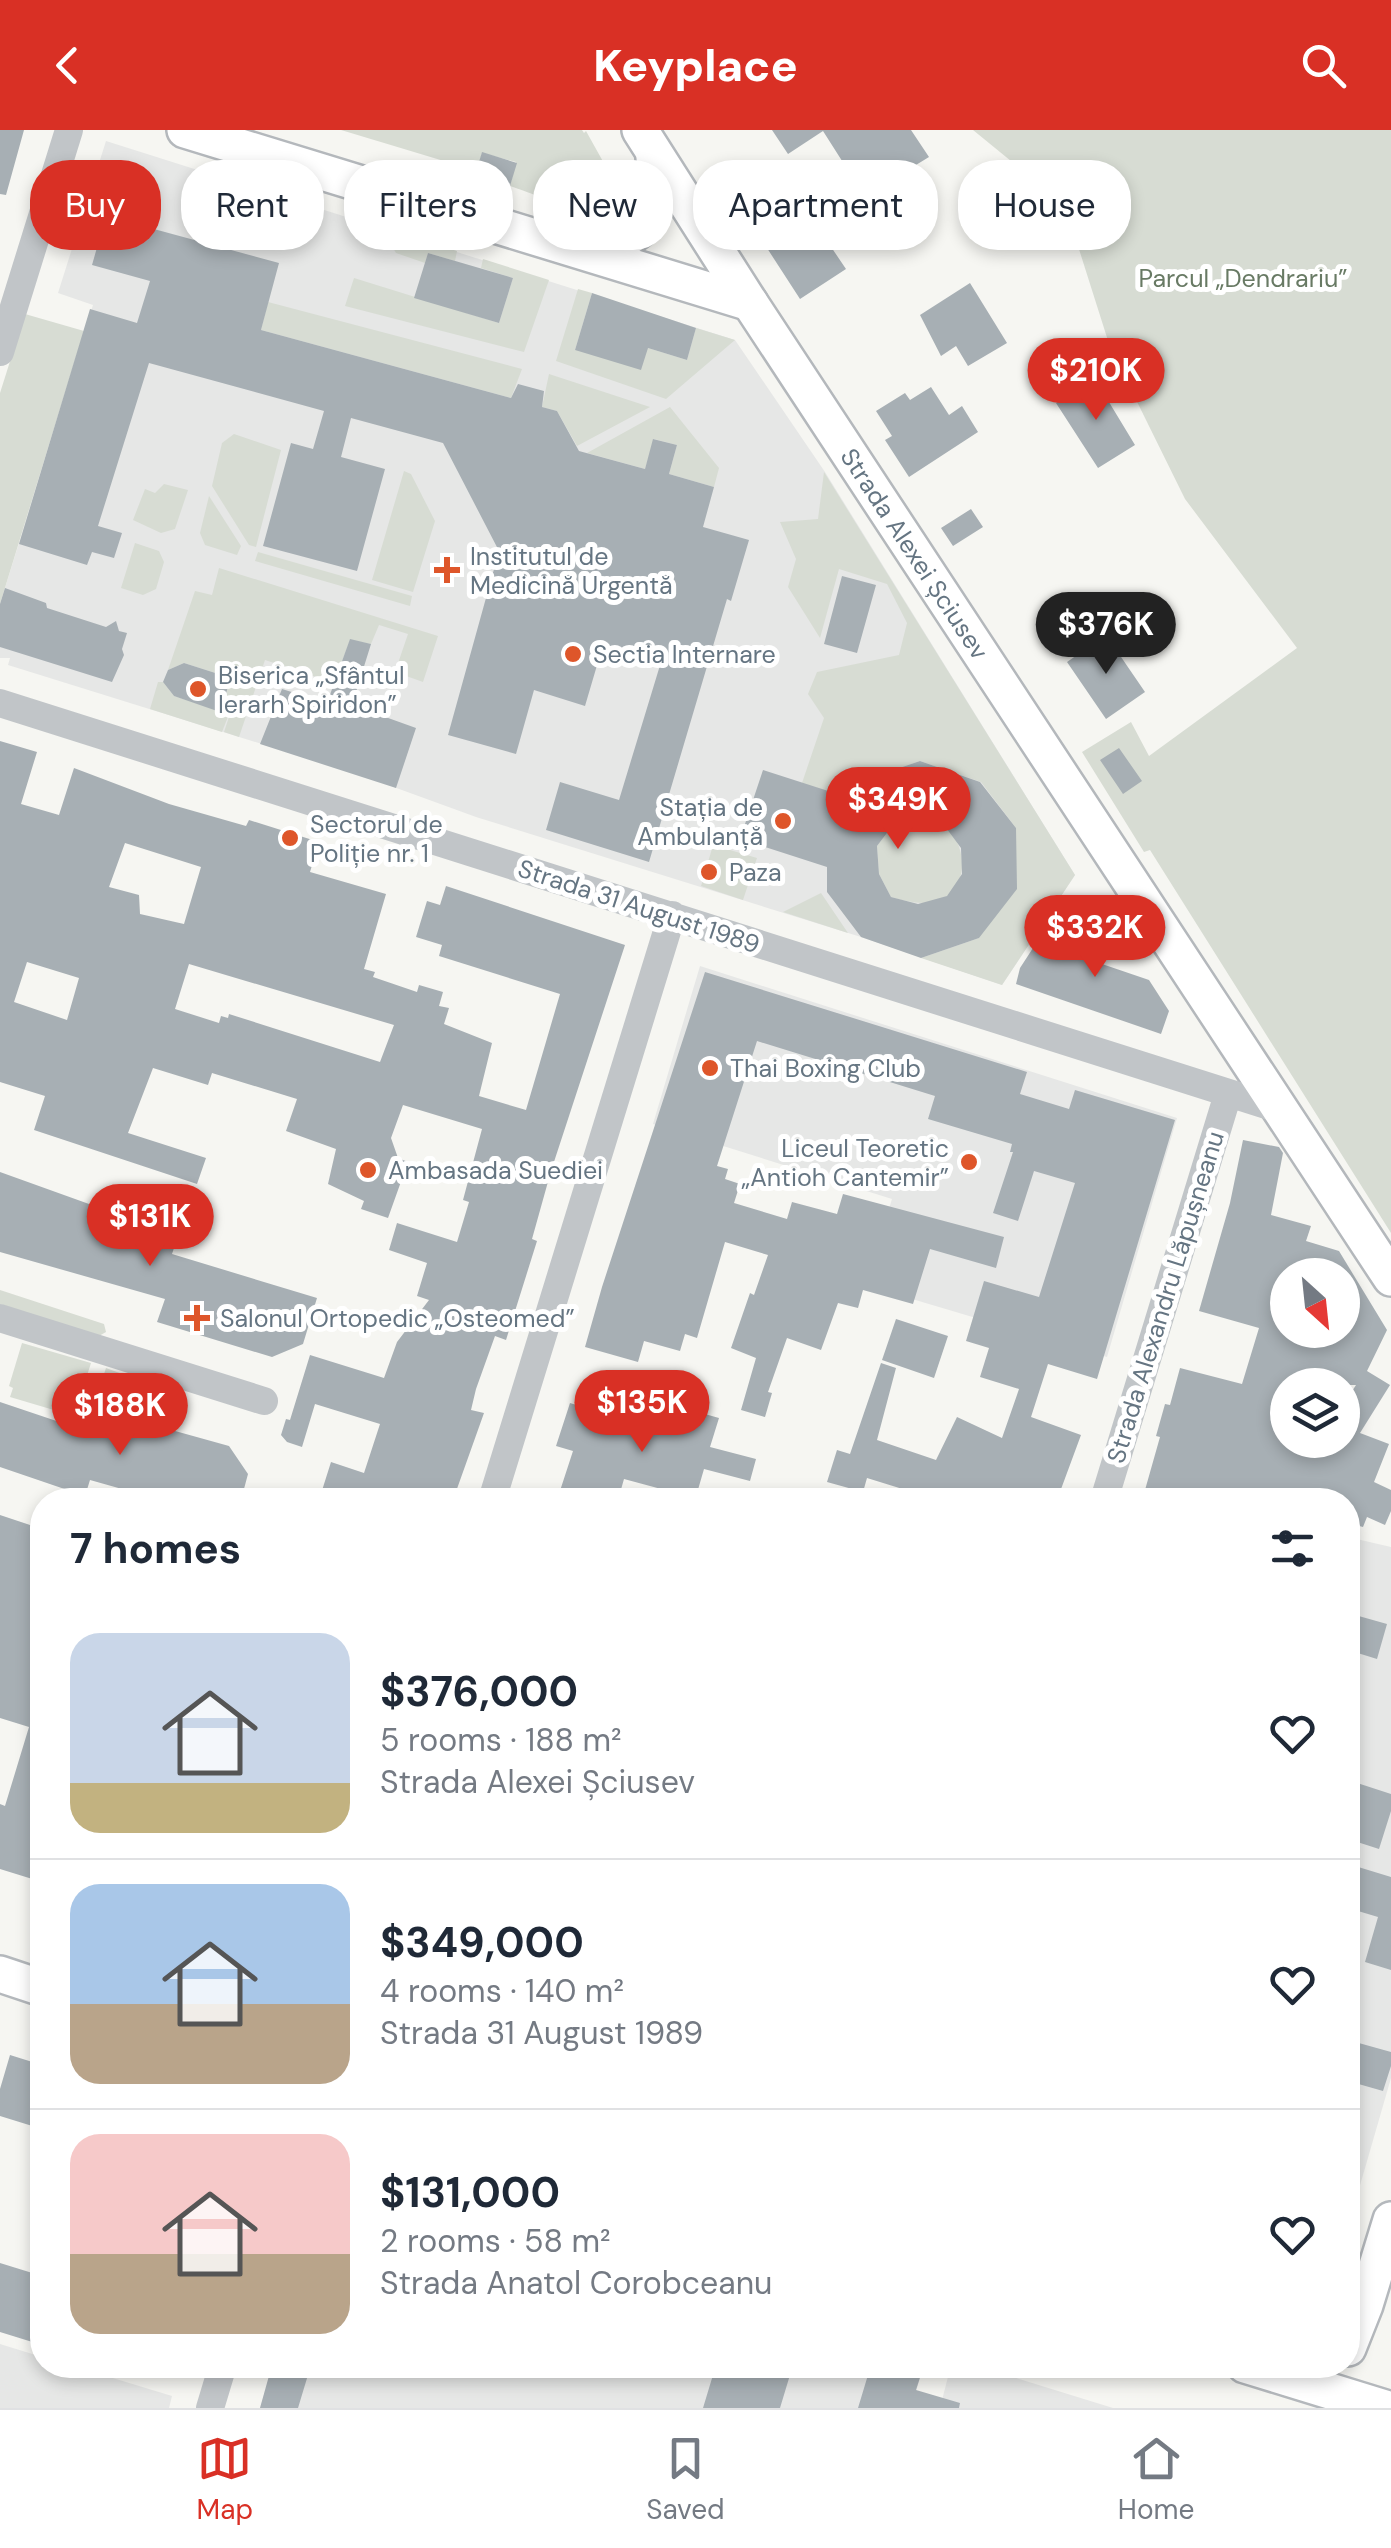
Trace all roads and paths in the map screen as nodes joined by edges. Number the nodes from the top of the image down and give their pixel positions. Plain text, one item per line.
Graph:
1 (70, 130) edge
2 (185, 130) edge
3 (645, 139) edge
4 (533, 236) edge
5 (578, 250) edge
6 (750, 303) junction
7 (0, 352) edge
8 (0, 702) edge
9 (672, 915) junction
10 (1228, 1094) junction
11 (1279, 1109) junction
12 (1391, 1278) edge
13 (0, 1318) edge
14 (264, 1401) dead end
15 (496, 1488) edge
16 (1108, 1488) edge
17 (0, 1974) edge
18 (30, 1984) edge
19 (1391, 2220) edge
20 (1360, 2320) edge
21 (219, 2378) edge
22 (1293, 2378) edge
23 (1330, 2388) edge
24 (210, 2408) edge
25 (1385, 2408) edge

1 - 7 street
2 - 4 main road
3 - 6 main road, Strada Alexei Șciusev
5 - 6 main road
6 - 11 main road, Strada Alexei Șciusev
8 - 9 street, Strada 31 August 1989
9 - 10 street, Strada 31 August 1989
9 - 15 street
10 - 11 street, Strada 31 August 1989
10 - 16 street, Strada Alexandru Lăpușneanu
11 - 12 main road, Strada Alexei Șciusev
13 - 14 street
17 - 18 main road
19 - 20 main road
21 - 24 street
22 - 23 main road
23 - 25 main road

